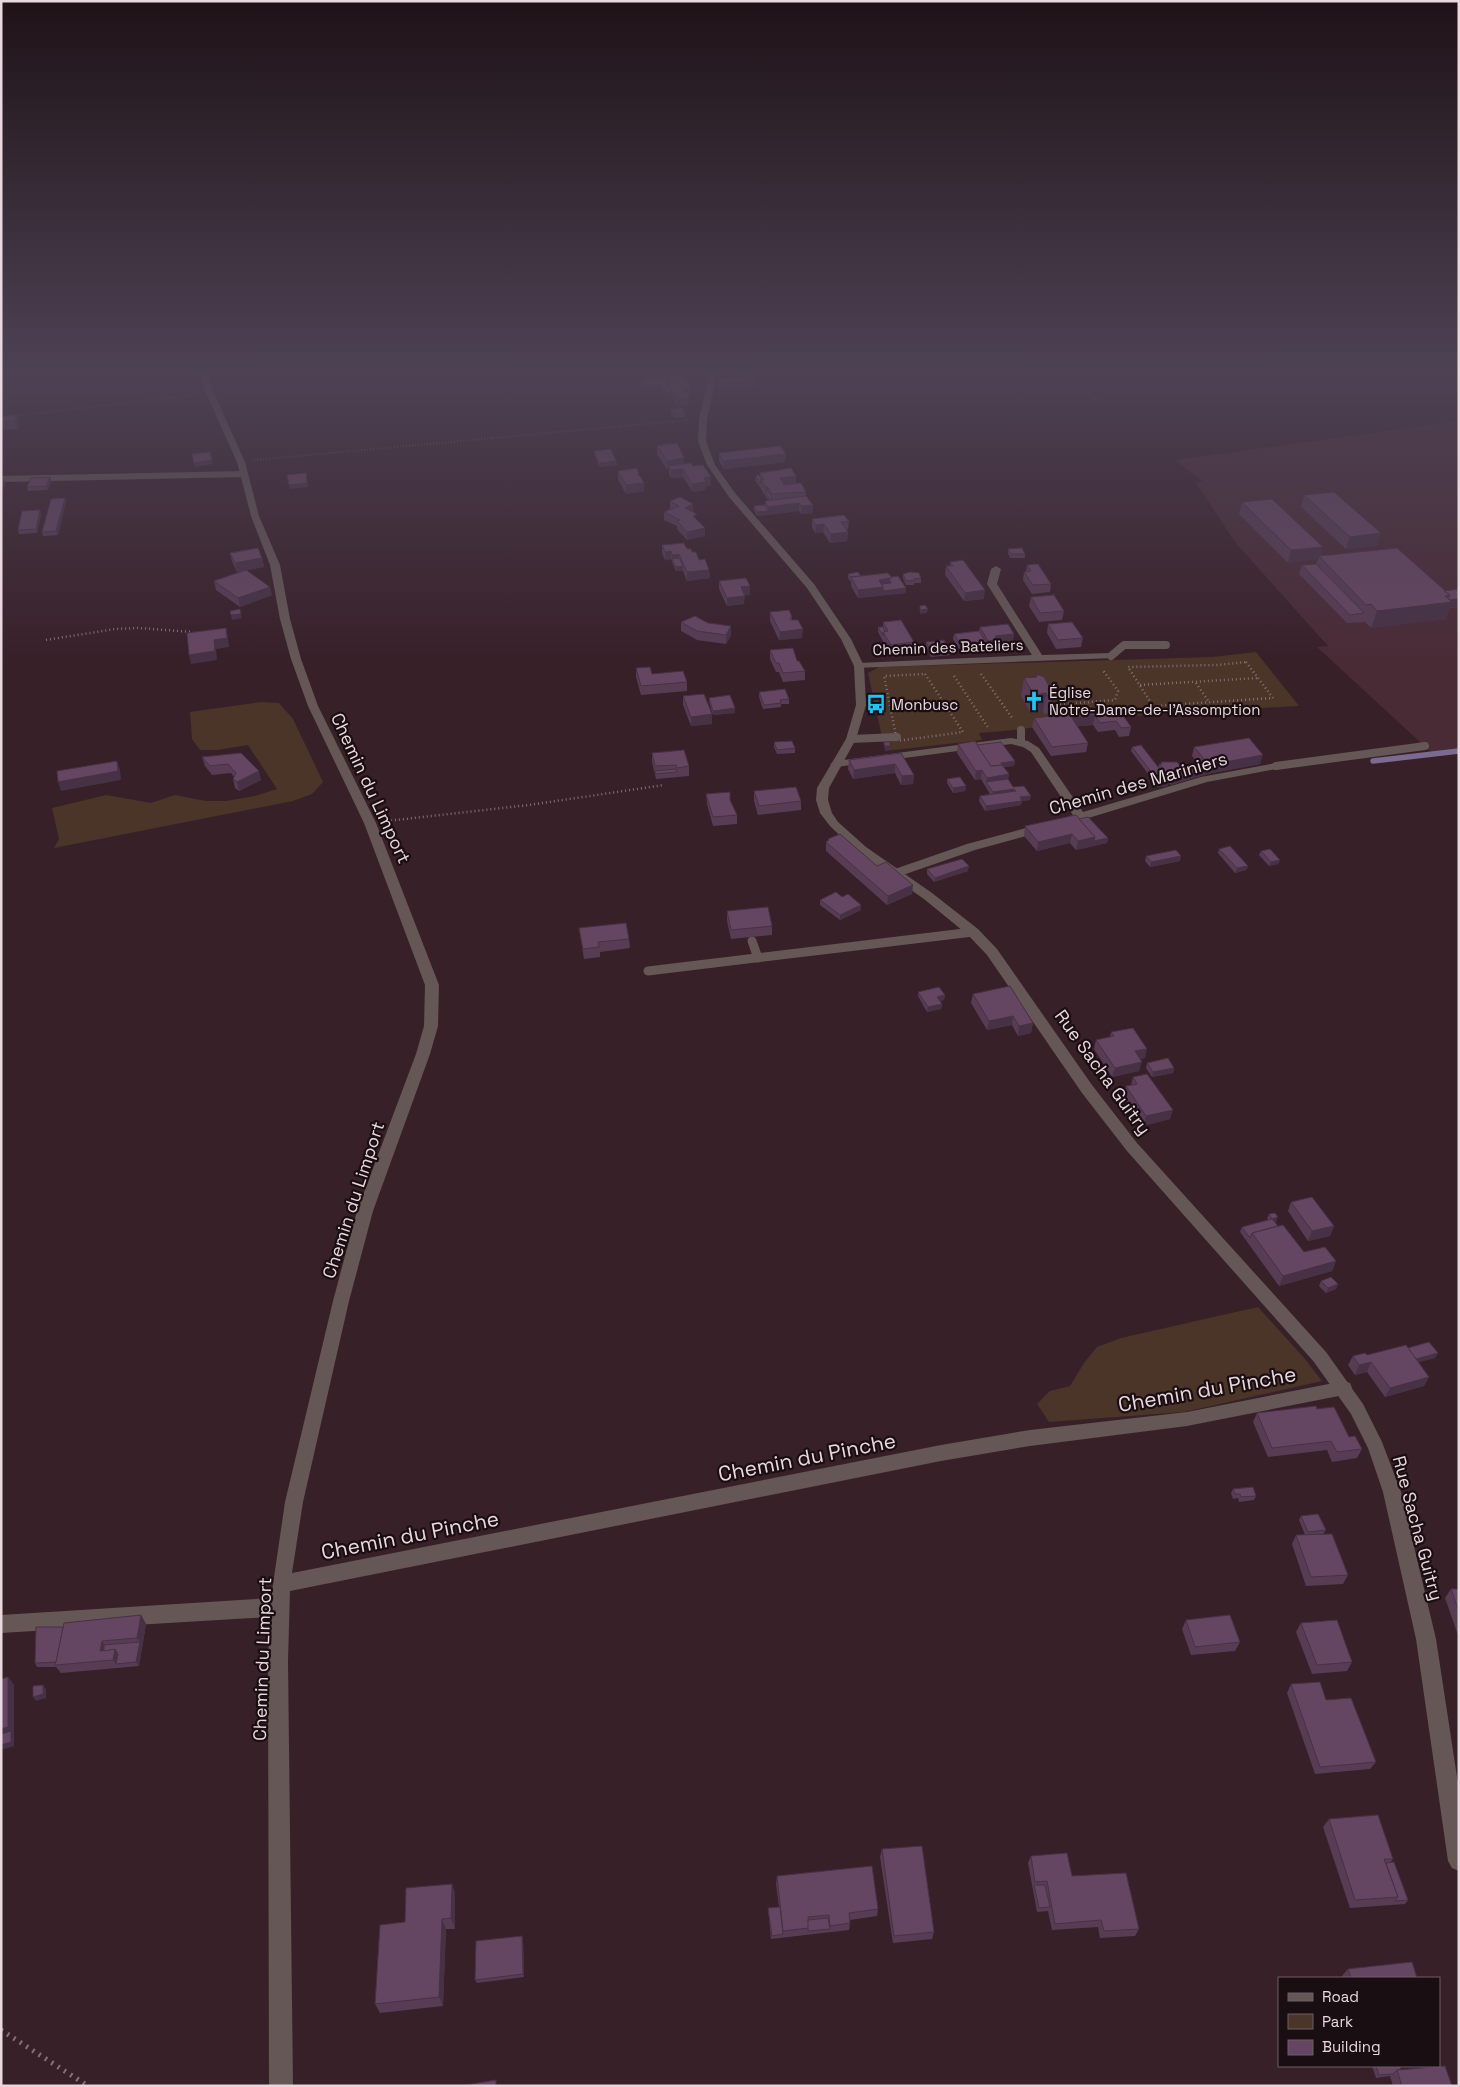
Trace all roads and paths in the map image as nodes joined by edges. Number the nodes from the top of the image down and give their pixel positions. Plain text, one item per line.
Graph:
1 (241, 464) edge
2 (277, 464) edge
3 (711, 464) edge
4 (243, 468) junction
5 (1, 479) edge
6 (996, 569) dead end
7 (192, 632) edge
8 (46, 640) dead end
9 (1166, 645) dead end
10 (1111, 656) joint
11 (1039, 658) junction
12 (859, 666) junction
13 (1102, 668) dead end
14 (986, 671) dead end
15 (961, 672) dead end
16 (932, 673) dead end
17 (925, 674) junction
18 (1259, 678) junction
19 (1196, 682) junction
20 (1140, 685) junction
21 (1209, 702) junction
22 (1052, 705) edge
23 (990, 730) dead end
24 (1021, 736) junction
25 (896, 737) junction
26 (852, 739) junction
27 (1425, 746) dead end
28 (836, 764) junction
29 (1276, 766) joint
30 (664, 785) dead end
31 (1080, 817) junction
32 (370, 823) junction
33 (896, 873) junction
34 (973, 932) junction
35 (752, 941) edge
36 (758, 958) junction
37 (648, 971) dead end
38 (1344, 1388) junction
39 (281, 1584) junction
40 (279, 1607) junction
41 (1, 1624) edge
42 (1459, 1861) edge
43 (1, 2030) edge
44 (88, 2086) edge
45 (281, 2086) edge

1 - 4 street, Chemin du Limport
2 - 4 path
3 - 12 street, Rue Sacha Guitry
4 - 5 lane
4 - 32 street, Chemin du Limport
6 - 11 street, Chemin des Bateliers
7 - 8 path
9 - 10 lane
10 - 11 street, Chemin des Bateliers
11 - 12 street, Chemin des Bateliers
12 - 26 street, Rue Sacha Guitry
13 - 22 path
14 - 24 path
15 - 23 path
16 - 17 path
17 - 25 path
17 - 25 path
18 - 19 path
18 - 20 path
18 - 21 path
19 - 20 path
19 - 21 path
20 - 21 path
24 - 28 street
24 - 31 street
25 - 26 lane
26 - 28 street, Rue Sacha Guitry
27 - 29 lane
28 - 33 street, Rue Sacha Guitry
29 - 31 street, Chemin des Mariniers
30 - 32 path
31 - 33 street, Chemin des Mariniers
32 - 39 street, Chemin du Limport
33 - 34 street, Rue Sacha Guitry
34 - 36 lane
34 - 38 street, Rue Sacha Guitry
35 - 36 lane
36 - 37 lane
38 - 39 street, Chemin du Pinche
38 - 42 street, Rue Sacha Guitry
39 - 40 street, Chemin du Limport
40 - 41 street
40 - 45 street, Chemin du Limport
43 - 44 path

